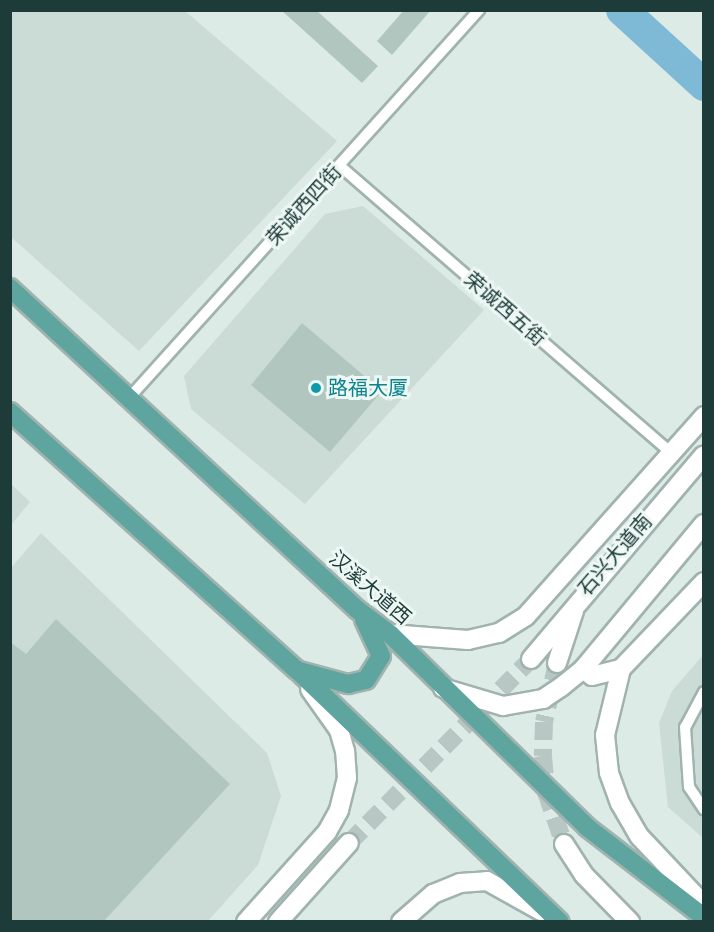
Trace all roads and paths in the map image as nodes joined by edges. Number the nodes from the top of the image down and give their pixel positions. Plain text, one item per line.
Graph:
1 (479, 10) edge
2 (340, 166) junction
3 (10, 288) edge
4 (129, 398) junction
5 (10, 412) edge
6 (704, 416) edge
7 (671, 453) junction
8 (704, 455) edge
9 (704, 524) edge
10 (704, 582) edge
11 (578, 598) junction
12 (358, 610) junction
13 (390, 634) junction
14 (531, 659) tunnel mouth
15 (557, 663) tunnel mouth
16 (583, 669) junction
17 (621, 669) junction
18 (297, 670) junction
19 (442, 688) junction
20 (704, 692) edge
21 (704, 809) edge
22 (350, 843) tunnel mouth
23 (564, 844) tunnel mouth
24 (704, 905) edge
25 (704, 917) edge
26 (246, 921) edge
27 (278, 921) edge
28 (401, 921) edge
29 (556, 921) edge
30 (560, 921) edge
31 (630, 921) edge

1 - 2 lane, 荣诚西四街
2 - 4 lane, 荣诚西四街
2 - 7 lane, 荣诚西五街
3 - 4 main road, 汉溪大道西
4 - 12 main road, 汉溪大道西
5 - 18 main road
6 - 7 main road
7 - 13 main road
8 - 11 main road, 石兴大道南
9 - 16 main road
10 - 17 main road
11 - 14 main road, 石兴大道南
11 - 15 main road
12 - 13 main road, 汉溪大道西
12 - 18 main road
13 - 19 main road, 汉溪大道西
16 - 17 main road
16 - 19 main road
17 - 24 main road
18 - 26 main road
18 - 30 main road
19 - 25 main road, 汉溪大道西
20 - 21 lane
22 - 27 main road
23 - 31 main road
28 - 29 main road

